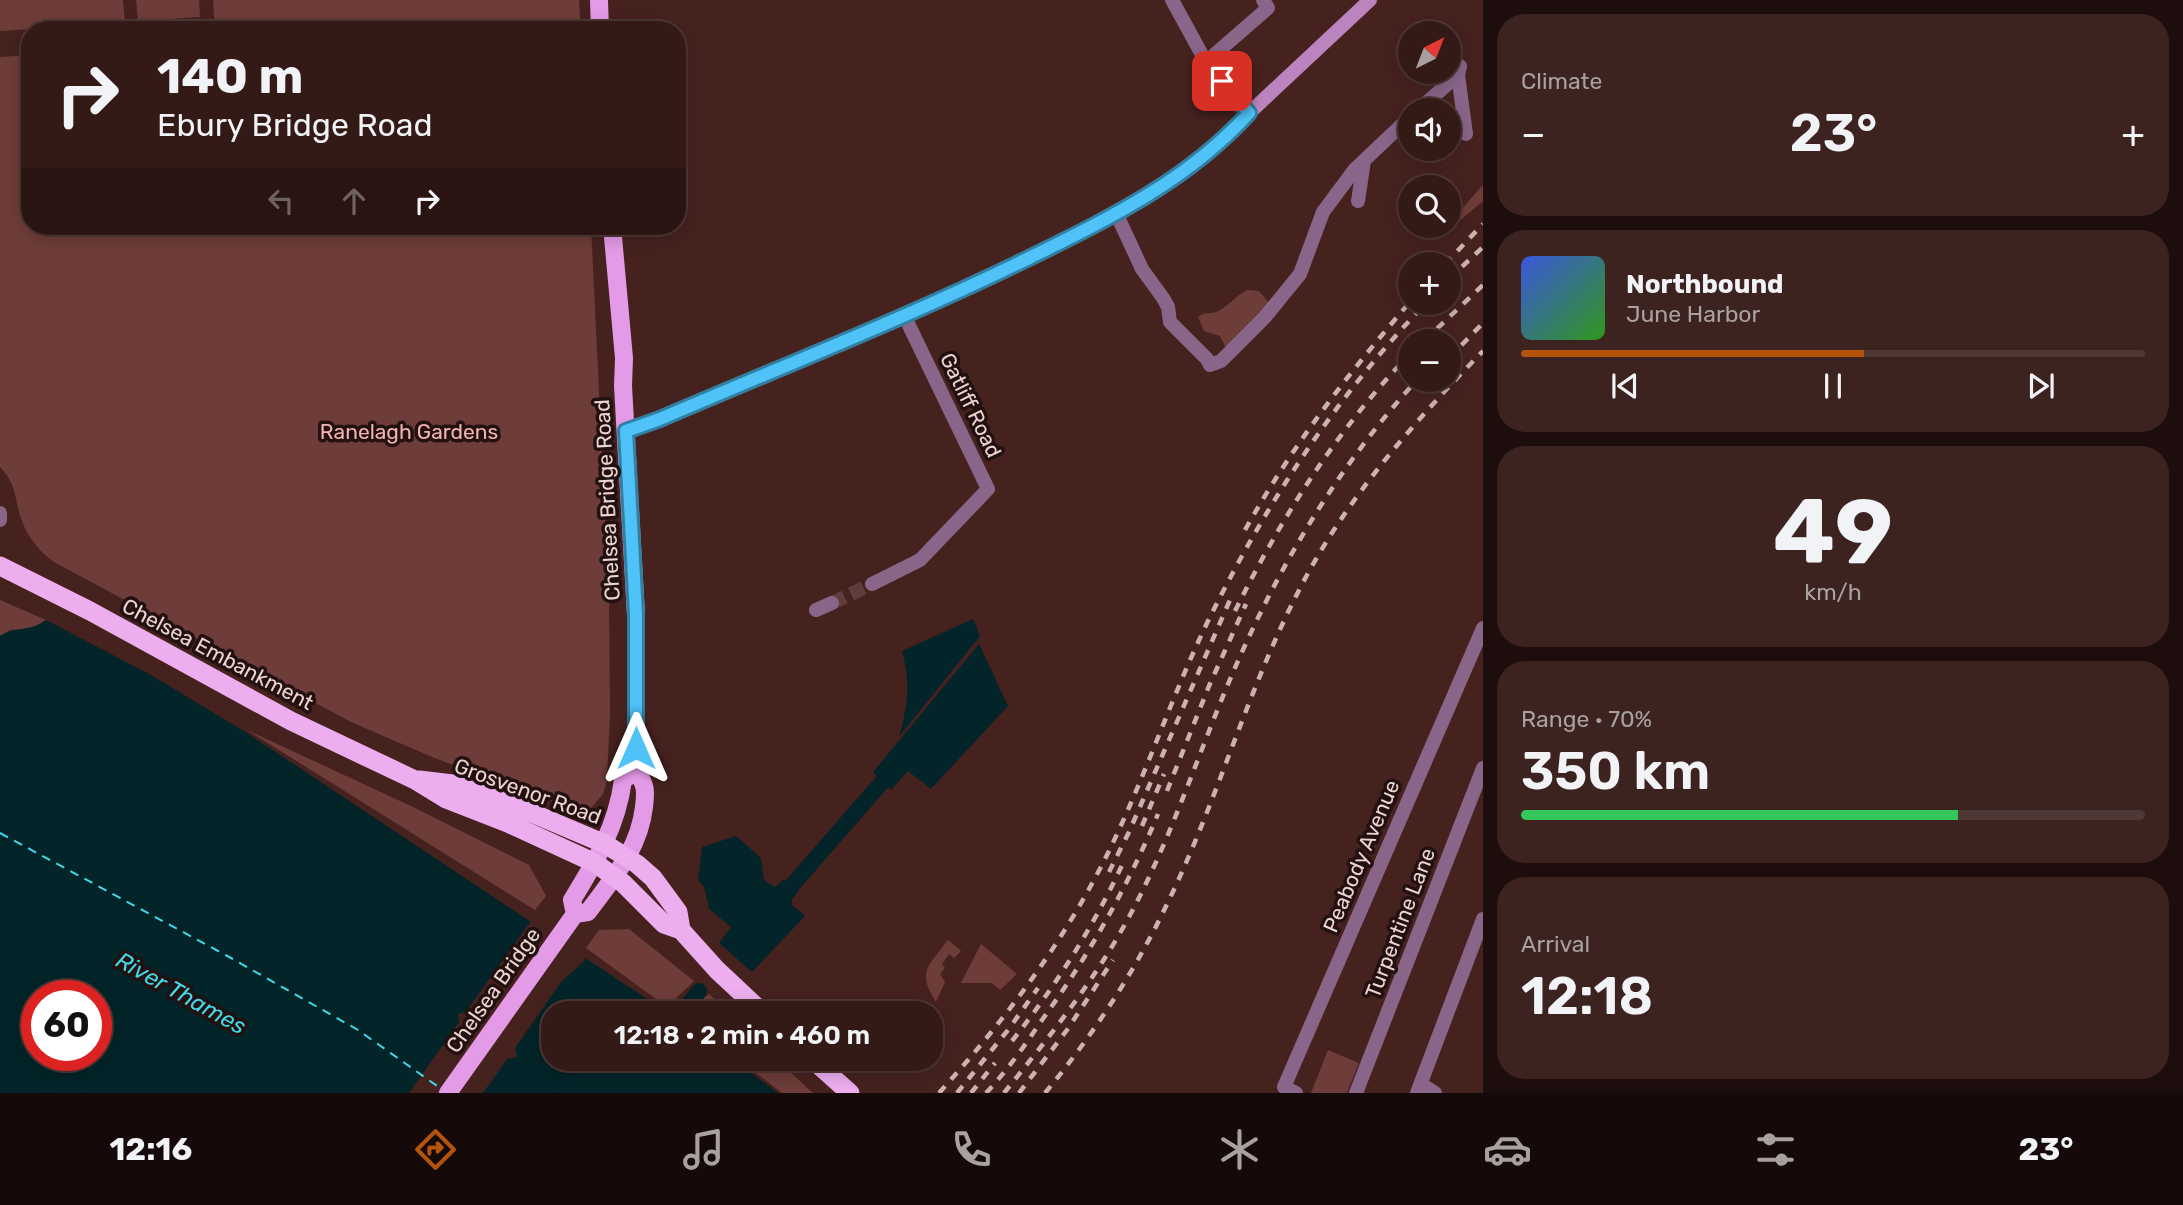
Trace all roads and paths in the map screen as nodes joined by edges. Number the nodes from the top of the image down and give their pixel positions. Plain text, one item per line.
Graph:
1 (599, 0) edge
2 (1263, 0) edge
3 (1370, 0) edge
4 (1176, 2) edge
5 (600, 21) edge
6 (1206, 62) junction
7 (1430, 98) edge
8 (1249, 113) junction
9 (1398, 128) edge
10 (1466, 134) dead end
11 (1364, 161) junction
12 (1358, 201) dead end
13 (1117, 215) junction
14 (613, 235) edge
15 (904, 315) junction
16 (626, 431) junction
17 (0, 513) edge
18 (0, 520) edge
19 (0, 566) edge
20 (872, 584) tunnel mouth
21 (832, 603) tunnel mouth
22 (816, 610) dead end
23 (1483, 628) edge
24 (1483, 768) edge
25 (636, 771) junction
26 (415, 780) junction
27 (606, 844) junction
28 (627, 858) junction
29 (595, 863) junction
30 (616, 877) junction
31 (575, 914) junction
32 (1483, 919) edge
33 (681, 930) junction
34 (750, 1001) edge
35 (825, 1071) edge
36 (1419, 1088) edge
37 (448, 1093) edge
38 (850, 1093) edge
39 (1296, 1093) edge
40 (1356, 1093) edge
41 (1435, 1093) edge

1 - 5 main road
2 - 6 street
3 - 8 main road
4 - 6 street
6 - 8 street
7 - 10 street
8 - 13 main road
9 - 11 street
11 - 12 street
11 - 13 street
13 - 15 main road
14 - 16 main road, Chelsea Bridge Road
15 - 16 main road
15 - 20 street, Gatliff Road
16 - 25 main road, Chelsea Bridge Road
17 - 18 street
19 - 26 highway, Chelsea Embankment
21 - 22 street
23 - 39 street, Peabody Avenue
24 - 40 street, Turpentine Lane
25 - 27 main road
25 - 28 main road, Chelsea Bridge Road
26 - 27 highway, Grosvenor Road
26 - 29 highway, Grosvenor Road
27 - 28 highway, Grosvenor Road
27 - 29 main road
28 - 30 main road, Chelsea Bridge Road
28 - 33 highway, Grosvenor Road
29 - 30 highway, Grosvenor Road
29 - 31 main road, Chelsea Bridge
30 - 31 main road, Chelsea Bridge
30 - 33 highway, Grosvenor Road
31 - 37 main road, Chelsea Bridge
32 - 36 street
33 - 34 highway, Grosvenor Road
35 - 38 highway
36 - 41 street

